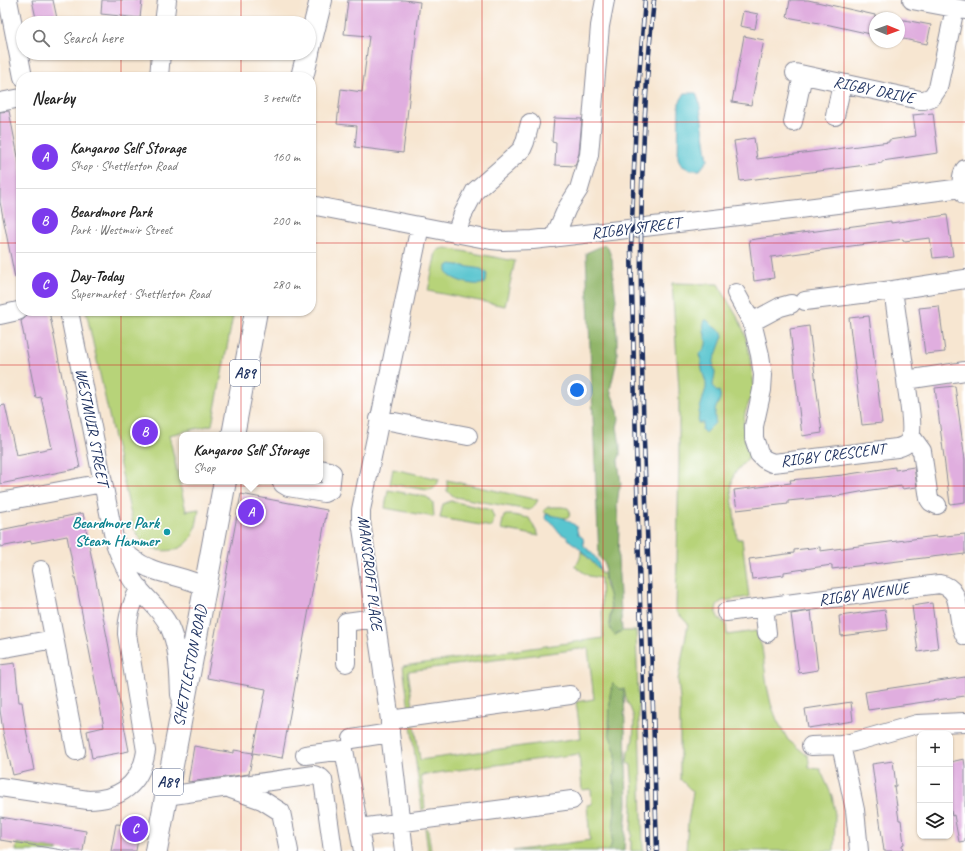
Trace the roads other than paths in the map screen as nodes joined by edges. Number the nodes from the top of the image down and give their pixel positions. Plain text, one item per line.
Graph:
1 (8, 0) edge
2 (167, 0) edge
3 (321, 0) edge
4 (605, 0) edge
5 (912, 0) edge
6 (960, 9) edge
7 (165, 16) edge
8 (316, 20) edge
9 (16, 41) edge
10 (20, 60) edge
11 (160, 60) edge
12 (306, 60) edge
13 (22, 72) edge
14 (159, 72) edge
15 (303, 72) edge
16 (842, 84) junction
17 (16, 99) edge
18 (0, 102) edge
19 (835, 116) dead end
20 (793, 122) dead end
21 (530, 123) dead end
22 (965, 169) edge
23 (963, 191) edge
24 (316, 206) edge
25 (420, 226) junction
26 (456, 233) junction
27 (554, 238) junction
28 (965, 279) edge
29 (893, 290) junction
30 (736, 293) dead end
31 (16, 311) edge
32 (0, 315) edge
33 (71, 316) edge
34 (255, 316) edge
35 (752, 322) junction
36 (965, 371) edge
37 (906, 380) junction
38 (379, 419) junction
39 (234, 432) edge
40 (468, 436) dead end
41 (911, 436) junction
42 (323, 470) edge
43 (103, 483) junction
44 (224, 484) edge
45 (283, 484) edge
46 (0, 502) edge
47 (937, 505) dead end
48 (115, 543) junction
49 (41, 570) dead end
50 (205, 587) junction
51 (139, 588) junction
52 (764, 607) junction
53 (726, 612) dead end
54 (375, 618) junction
55 (767, 633) dead end
56 (965, 636) edge
57 (54, 639) junction
58 (0, 649) edge
59 (346, 663) dead end
60 (570, 695) dead end
61 (181, 712) junction
62 (965, 722) edge
63 (390, 727) junction
64 (352, 739) dead end
65 (840, 744) junction
66 (811, 746) dead end
67 (76, 751) dead end
68 (305, 754) dead end
69 (0, 787) edge
70 (228, 788) junction
71 (166, 796) junction
72 (572, 800) dead end
73 (401, 823) junction
74 (359, 828) junction
75 (156, 851) edge
76 (289, 851) edge
77 (333, 851) edge
78 (362, 851) edge
79 (404, 851) edge
80 (858, 851) edge

1 - 9 street
2 - 7 street
3 - 8 main road
4 - 27 street
5 - 6 street
6 - 16 street, RIGBY DRIVE
10 - 13 street
11 - 14 street
12 - 15 main road
16 - 19 street
16 - 20 street, RIGBY DRIVE
17 - 18 street
21 - 26 street
22 - 23 street
23 - 27 street, RIGBY STREET
24 - 25 street, RIGBY STREET
25 - 26 street, RIGBY STREET
25 - 38 street, MANSCROFT PLACE
26 - 27 street, RIGBY STREET
28 - 29 street
29 - 35 street
29 - 37 street
30 - 35 street, RIGBY CRESCENT
31 - 32 street
33 - 43 street, WESTMUIR STREET
34 - 39 main road, A89
35 - 41 street, RIGBY CRESCENT
36 - 37 street
37 - 41 street
38 - 40 street
38 - 54 street, MANSCROFT PLACE
41 - 47 street
42 - 45 street
43 - 46 street
43 - 48 street, WESTMUIR STREET
44 - 50 main road, SHETTLESTON ROAD / A89
48 - 50 street
48 - 51 street, WESTMUIR STREET
49 - 57 street
50 - 61 main road, SHETTLESTON ROAD / A89
51 - 61 street, WESTMUIR STREET
51 - 69 street
52 - 53 street, RIGBY AVENUE
52 - 55 street
52 - 56 street, RIGBY AVENUE
54 - 59 street
54 - 63 street, MANSCROFT PLACE
57 - 58 street
57 - 67 street
60 - 63 street
61 - 71 main road, SHETTLESTON ROAD / A89
62 - 65 street
63 - 64 street
63 - 73 street, MANSCROFT PLACE
65 - 66 street
65 - 80 street
68 - 74 street
70 - 71 street
70 - 76 street
70 - 77 street
71 - 75 main road, SHETTLESTON ROAD / A89
72 - 73 street
73 - 74 street
73 - 79 street, MANSCROFT PLACE
74 - 78 street

